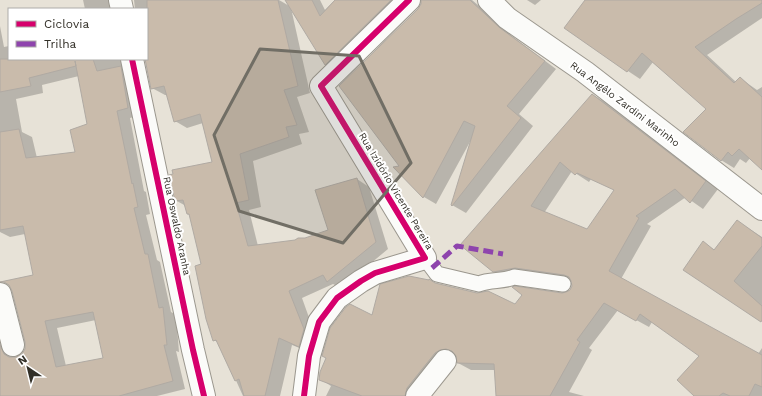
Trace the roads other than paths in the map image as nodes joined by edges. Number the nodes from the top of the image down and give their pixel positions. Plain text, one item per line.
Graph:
1 (409, 0) edge
2 (489, 0) edge
3 (132, 60) edge
4 (762, 209) edge
5 (425, 258) junction
6 (564, 284) dead end
7 (0, 294) edge
8 (7, 347) edge
9 (445, 362) dead end
10 (204, 396) edge
11 (304, 396) edge
12 (417, 396) edge

1 - 5 street, Rua Izidório Vicente Pereira
2 - 4 street, Rua Angêlo Zardini Marinho
3 - 10 street, Rua Oswaldo Aranha
5 - 6 lane
5 - 11 street, Rua Izidório Vicente Pereira
7 - 8 street
9 - 12 street

